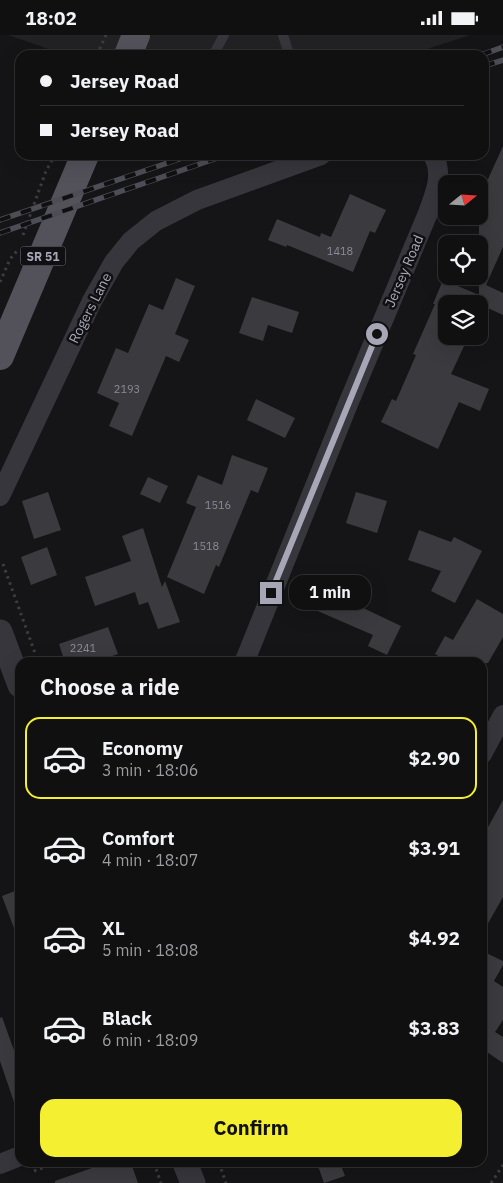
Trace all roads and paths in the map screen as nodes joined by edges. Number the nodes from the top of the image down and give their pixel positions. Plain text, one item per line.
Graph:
1 (106, 35) edge
2 (136, 35) edge
3 (224, 35) edge
4 (283, 35) edge
5 (99, 50) edge
6 (130, 50) edge
7 (216, 50) edge
8 (288, 50) edge
9 (52, 160) edge
10 (83, 160) edge
11 (308, 160) edge
12 (436, 160) edge
13 (0, 282) edge
14 (0, 356) edge
15 (0, 496) edge
16 (3, 564) dead end
17 (0, 632) edge
18 (35, 653) dead end
19 (246, 657) edge
20 (15, 672) edge
21 (503, 715) edge
22 (487, 745) edge
23 (15, 1158) edge
24 (0, 1164) edge
25 (503, 1165) edge
26 (155, 1167) edge
27 (187, 1167) edge
28 (220, 1167) edge
29 (161, 1183) edge
30 (193, 1183) edge
31 (226, 1183) edge
32 (491, 1183) edge

1 - 5 path
2 - 6 main road
3 - 7 lane
4 - 8 lane
9 - 13 path
10 - 14 main road, SR 51
11 - 15 street, Rogers Lane
12 - 19 street, Jersey Road
16 - 18 path
17 - 20 street
21 - 22 street
23 - 24 street
25 - 32 path
26 - 29 path
27 - 30 street
28 - 31 path

